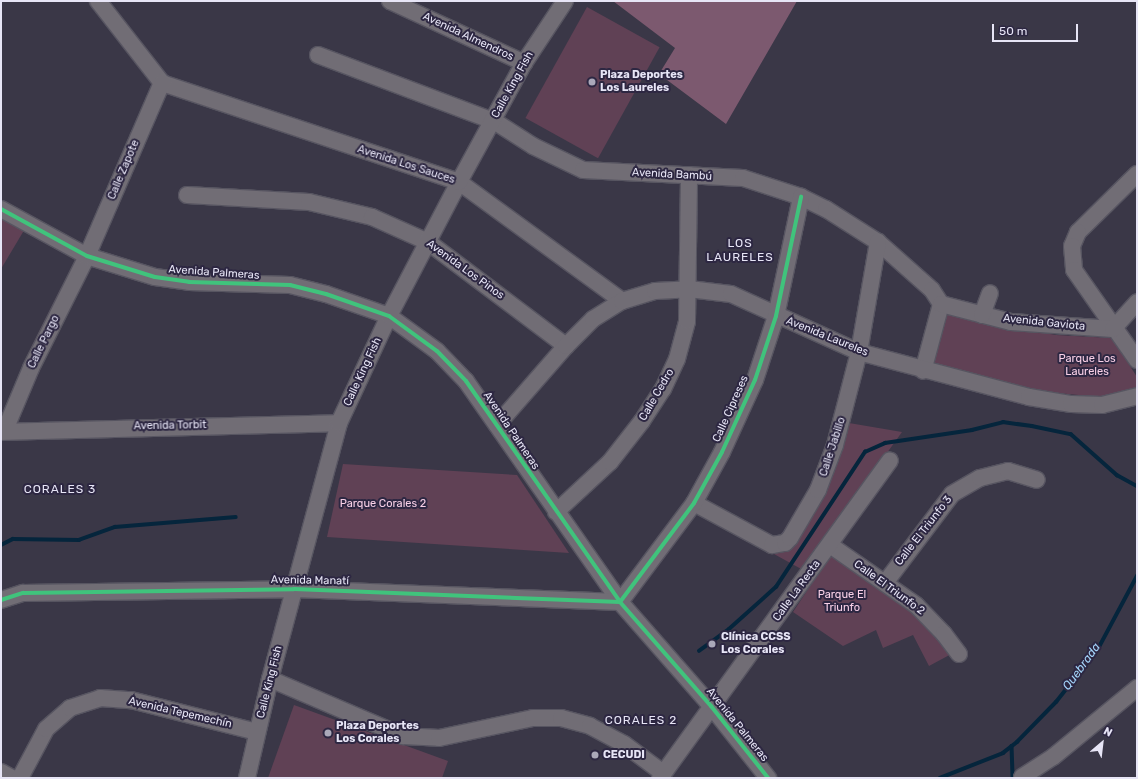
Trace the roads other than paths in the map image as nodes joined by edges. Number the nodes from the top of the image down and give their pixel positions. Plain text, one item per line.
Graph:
1 (98, 1) edge
2 (390, 1) edge
3 (562, 2) edge
4 (318, 55) dead end
5 (524, 63) junction
6 (162, 83) junction
7 (494, 121) junction
8 (1137, 174) edge
9 (689, 175) junction
10 (459, 182) junction
11 (187, 195) dead end
12 (801, 197) junction
13 (1, 209) edge
14 (428, 242) junction
15 (878, 242) junction
16 (87, 256) junction
17 (689, 289) junction
18 (990, 293) dead end
19 (622, 301) junction
20 (1137, 302) edge
21 (941, 304) junction
22 (982, 315) junction
23 (389, 316) junction
24 (776, 316) junction
25 (1113, 329) junction
26 (566, 346) junction
27 (860, 352) junction
28 (1137, 360) edge
29 (923, 371) junction
30 (1137, 396) edge
31 (339, 423) junction
32 (497, 425) junction
33 (3, 431) edge
34 (890, 460) dead end
35 (1037, 480) dead end
36 (694, 503) junction
37 (556, 512) junction
38 (830, 545) junction
39 (885, 583) junction
40 (294, 589) junction
41 (1, 600) edge
42 (620, 602) junction
43 (959, 654) dead end
44 (270, 679) junction
45 (1137, 688) edge
46 (711, 706) junction
47 (257, 732) junction
48 (662, 776) edge
49 (11, 777) edge
50 (1022, 777) edge
51 (247, 778) edge
52 (768, 778) edge

1 - 6 street
2 - 5 street, Avenida Almendros
3 - 5 street, Calle King Fish
4 - 7 street, Avenida Bambú
5 - 7 street, Calle King Fish
6 - 10 street, Avenida Los Sauces
6 - 16 street, Calle Zapote
7 - 9 street, Avenida Bambú
7 - 10 street, Calle King Fish
8 - 25 street
9 - 12 street, Avenida Bambú
9 - 17 street, Calle Cedro
10 - 14 street, Calle King Fish
10 - 19 street, Avenida Los Sauces
11 - 14 street, Avenida Los Pinos
12 - 15 street, Avenida Bambú
12 - 24 street, Calle Cipreses
13 - 16 street, Avenida Palmeras
14 - 23 street, Calle King Fish
14 - 26 street, Avenida Los Pinos
15 - 21 street, Avenida Bambú
15 - 27 street, Calle Jabillo
16 - 23 street, Avenida Palmeras
16 - 33 street, Calle Pargo
17 - 19 street, Avenida Laureles
17 - 24 street, Avenida Laureles
17 - 37 street, Calle Cedro
18 - 22 street
19 - 26 street, Avenida Laureles
20 - 25 street
21 - 22 street, Avenida Gaviota
21 - 29 street
22 - 25 street, Avenida Gaviota
23 - 31 street, Calle King Fish
23 - 32 street, Avenida Palmeras
24 - 27 street, Avenida Laureles
24 - 36 street, Calle Cipreses
25 - 28 street
26 - 32 street, Avenida Laureles
27 - 29 street, Avenida Laureles
27 - 36 street, Calle Jabillo
29 - 30 street, Avenida Laureles
31 - 33 street, Avenida Torbit
31 - 40 street, Calle King Fish
32 - 37 street, Avenida Palmeras
34 - 38 street, Calle La Recta
35 - 39 street, Calle El Triunfo 3
36 - 42 street, Calle Cipreses
37 - 42 street, Avenida Palmeras
38 - 39 street, Calle El Triunfo 2
38 - 46 street, Calle La Recta
39 - 43 street, Calle El Triunfo 2
40 - 41 street, Avenida Manatí
40 - 42 street, Avenida Manatí
40 - 44 street, Calle King Fish
42 - 46 street, Avenida Palmeras
44 - 47 street, Calle King Fish
44 - 48 street
45 - 50 street
46 - 48 street, Calle La Recta
46 - 52 street, Avenida Palmeras
47 - 49 street, Avenida Tepemechín
47 - 51 street, Calle King Fish

